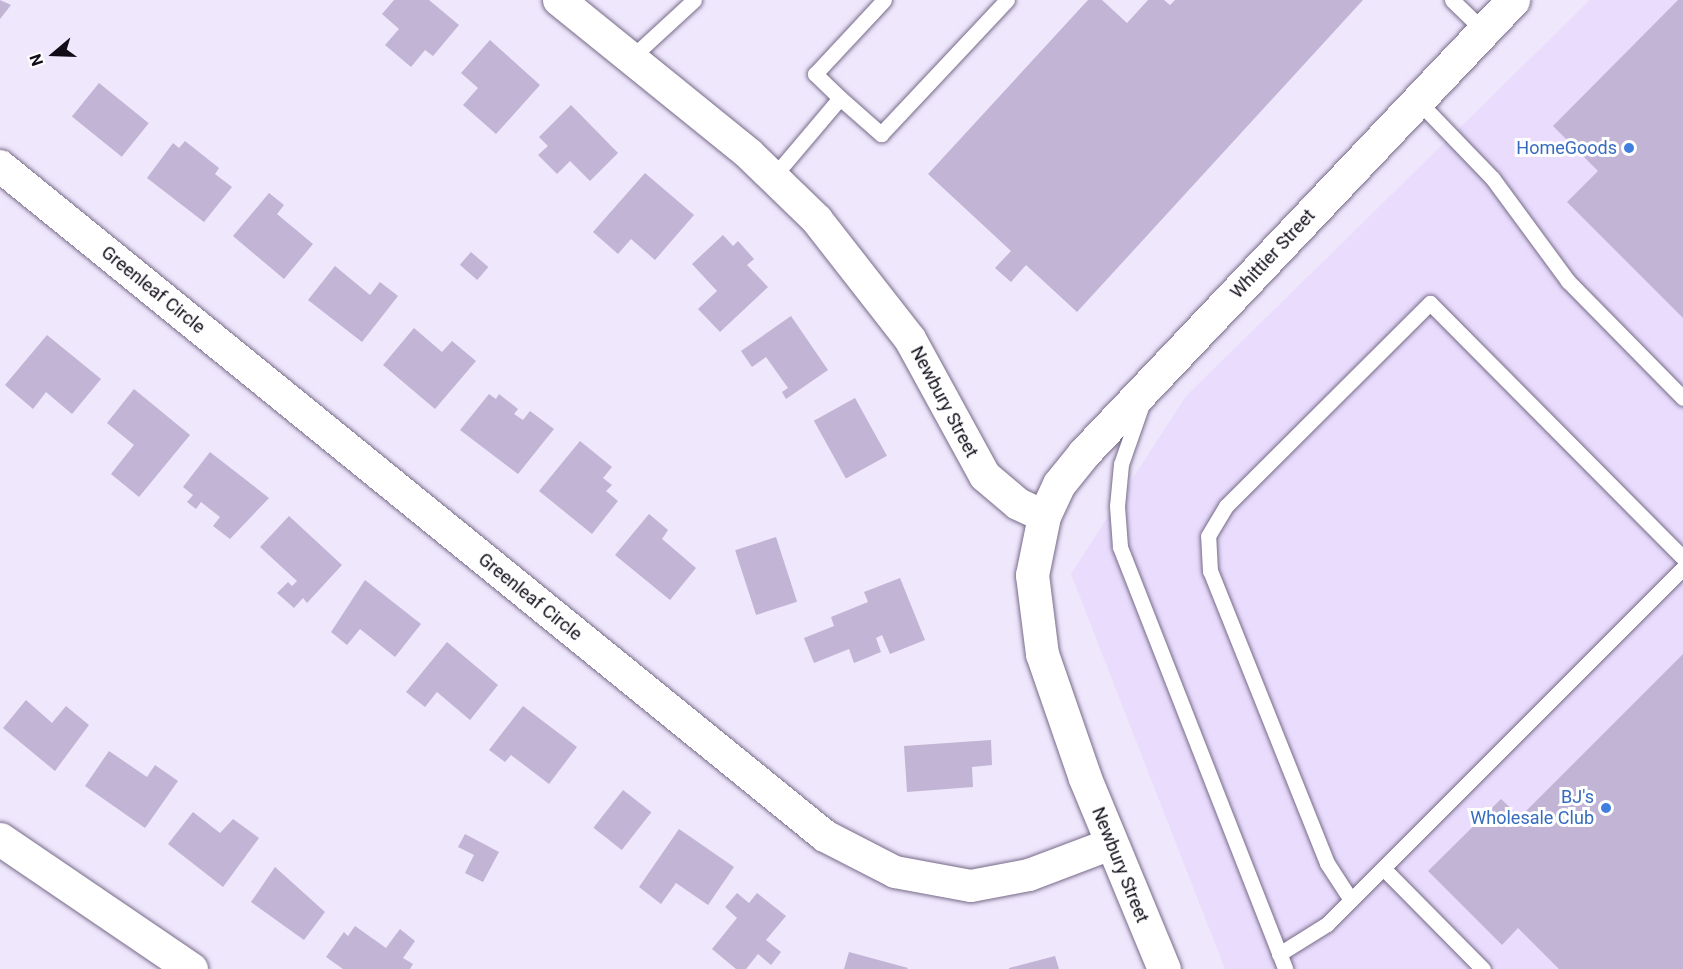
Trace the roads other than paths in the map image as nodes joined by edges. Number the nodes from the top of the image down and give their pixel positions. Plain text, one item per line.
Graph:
1 (559, 0) edge
2 (694, 0) edge
3 (884, 0) edge
4 (1007, 0) edge
5 (1452, 0) edge
6 (1513, 0) edge
7 (1484, 31) junction
8 (630, 59) junction
9 (840, 98) junction
10 (1418, 101) junction
11 (0, 166) edge
12 (774, 176) junction
13 (1164, 370) junction
14 (1683, 398) edge
15 (1044, 516) junction
16 (1683, 558) edge
17 (1683, 568) edge
18 (0, 839) edge
19 (1111, 844) junction
20 (1383, 868) junction
21 (1351, 900) junction
22 (1279, 954) junction
23 (191, 969) edge
24 (1164, 969) edge
25 (1285, 969) edge
26 (1483, 969) edge

1 - 8 street, Newbury Street
2 - 8 lane
3 - 9 lane
4 - 9 lane
5 - 7 lane
6 - 7 street, Whittier Street
7 - 10 street, Whittier Street
8 - 12 street, Newbury Street
9 - 12 lane
10 - 13 street, Whittier Street
10 - 14 lane
11 - 19 street, Greenleaf Circle
12 - 15 street, Newbury Street
13 - 15 street, Whittier Street
13 - 22 lane
15 - 19 street, Newbury Street
16 - 21 lane
17 - 20 lane
18 - 23 street
19 - 24 street, Newbury Street
20 - 21 lane
20 - 26 lane
21 - 22 lane
22 - 25 lane

